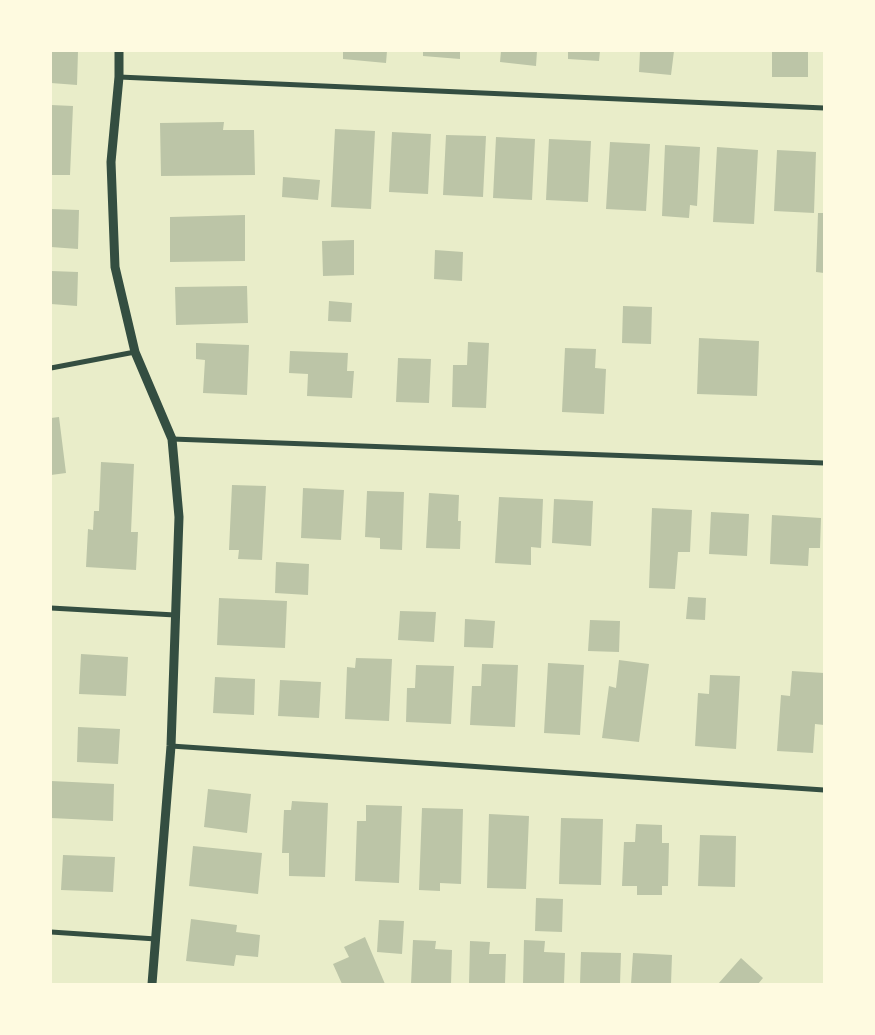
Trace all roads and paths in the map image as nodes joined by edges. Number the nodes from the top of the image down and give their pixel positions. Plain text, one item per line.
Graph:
1 (119, 51) edge
2 (119, 77) junction
3 (824, 108) edge
4 (135, 352) junction
5 (51, 368) edge
6 (172, 439) junction
7 (824, 462) edge
8 (51, 608) edge
9 (175, 615) junction
10 (171, 746) junction
11 (824, 790) edge
12 (51, 932) edge
13 (156, 939) junction
14 (152, 984) edge

1 - 2 street
2 - 3 street
2 - 4 street
4 - 5 street
4 - 6 street
6 - 7 street
6 - 9 street
8 - 9 street
9 - 10 street
10 - 11 street
10 - 13 street
12 - 13 street
13 - 14 street

